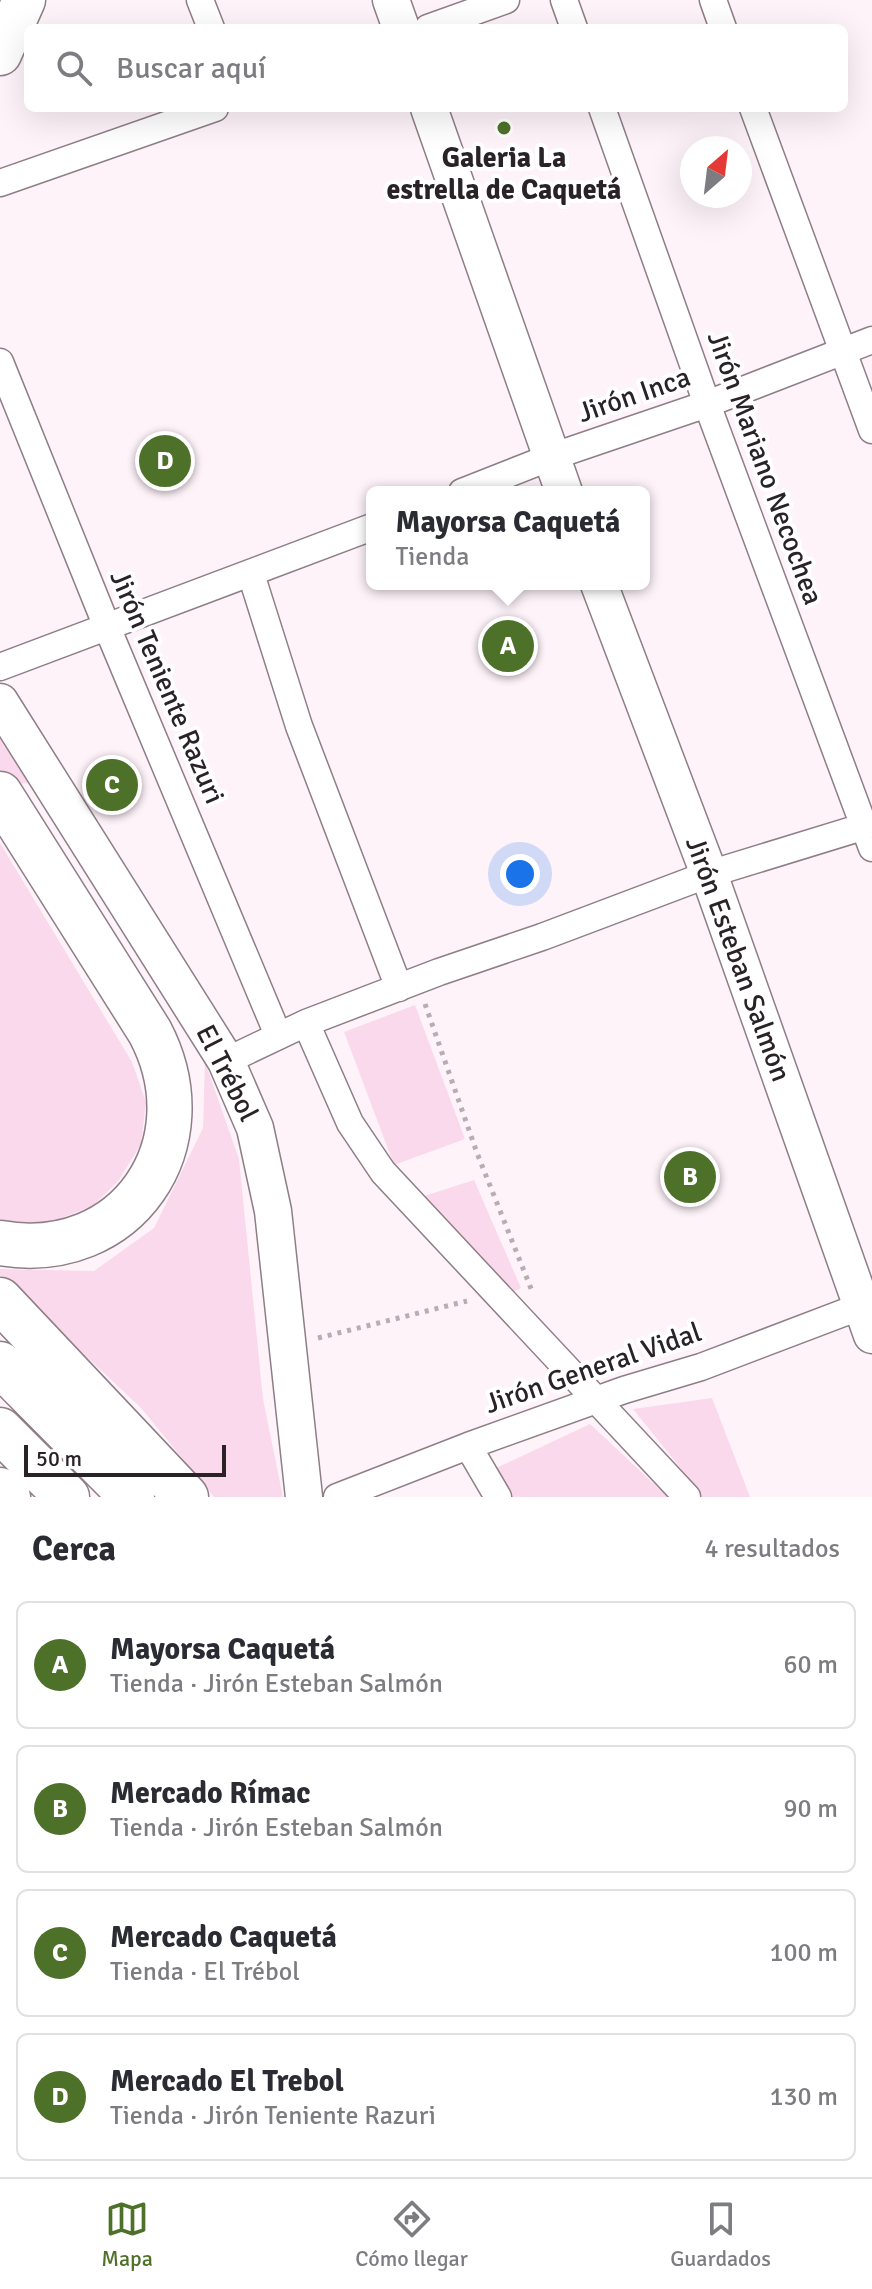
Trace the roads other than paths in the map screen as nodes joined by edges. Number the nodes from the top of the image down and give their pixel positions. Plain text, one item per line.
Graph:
1 (24, 0) edge
2 (200, 0) edge
3 (391, 0) edge
4 (506, 0) edge
5 (564, 0) edge
6 (713, 0) edge
7 (209, 24) edge
8 (400, 24) edge
9 (439, 24) edge
10 (573, 24) edge
11 (722, 24) edge
12 (0, 54) edge
13 (204, 112) edge
14 (430, 112) edge
15 (603, 112) edge
16 (754, 112) edge
17 (0, 183) edge
18 (872, 340) edge
19 (842, 350) junction
20 (0, 362) edge
21 (707, 404) junction
22 (872, 430) edge
23 (551, 457) junction
24 (477, 486) edge
25 (562, 486) edge
26 (366, 529) edge
27 (251, 574) junction
28 (601, 590) edge
29 (107, 627) junction
30 (0, 667) edge
31 (0, 702) edge
32 (0, 794) edge
33 (869, 833) edge
34 (709, 874) junction
35 (408, 984) junction
36 (306, 1023) junction
37 (278, 1035) junction
38 (226, 1061) junction
39 (0, 1243) edge
40 (0, 1300) edge
41 (868, 1315) edge
42 (0, 1364) edge
43 (597, 1400) junction
44 (0, 1430) edge
45 (468, 1446) junction
46 (0, 1490) edge
47 (8, 1497) edge
48 (67, 1497) edge
49 (132, 1497) edge
50 (186, 1497) edge
51 (304, 1497) edge
52 (337, 1497) edge
53 (498, 1497) edge
54 (687, 1497) edge

1 - 12 main road
2 - 7 street
3 - 8 street
4 - 9 street
5 - 10 street
6 - 11 street
13 - 17 street
14 - 23 street
15 - 21 street, Jirón Mariano Necochea
16 - 19 street
18 - 19 street, Jirón Inca
19 - 21 street, Jirón Inca
19 - 22 street
20 - 29 street, Jirón Teniente Razuri
21 - 23 street, Jirón Inca
21 - 33 street, Jirón Mariano Necochea
23 - 24 street, Jirón Inca
23 - 25 street
26 - 27 street
27 - 29 street
27 - 35 street
28 - 34 street, Jirón Esteban Salmón
29 - 30 street
29 - 37 street, Jirón Teniente Razuri
31 - 38 street, El Trébol
32 - 39 highway
33 - 34 street
34 - 35 street
34 - 41 street, Jirón Esteban Salmón
35 - 36 street
36 - 37 street
36 - 43 street
37 - 38 street
38 - 51 street, El Trébol
40 - 50 highway
41 - 43 street, Jirón General Vidal
42 - 49 highway
43 - 45 street, Jirón General Vidal
43 - 54 street
44 - 48 highway
45 - 52 street, Jirón General Vidal
45 - 53 street
46 - 47 highway

